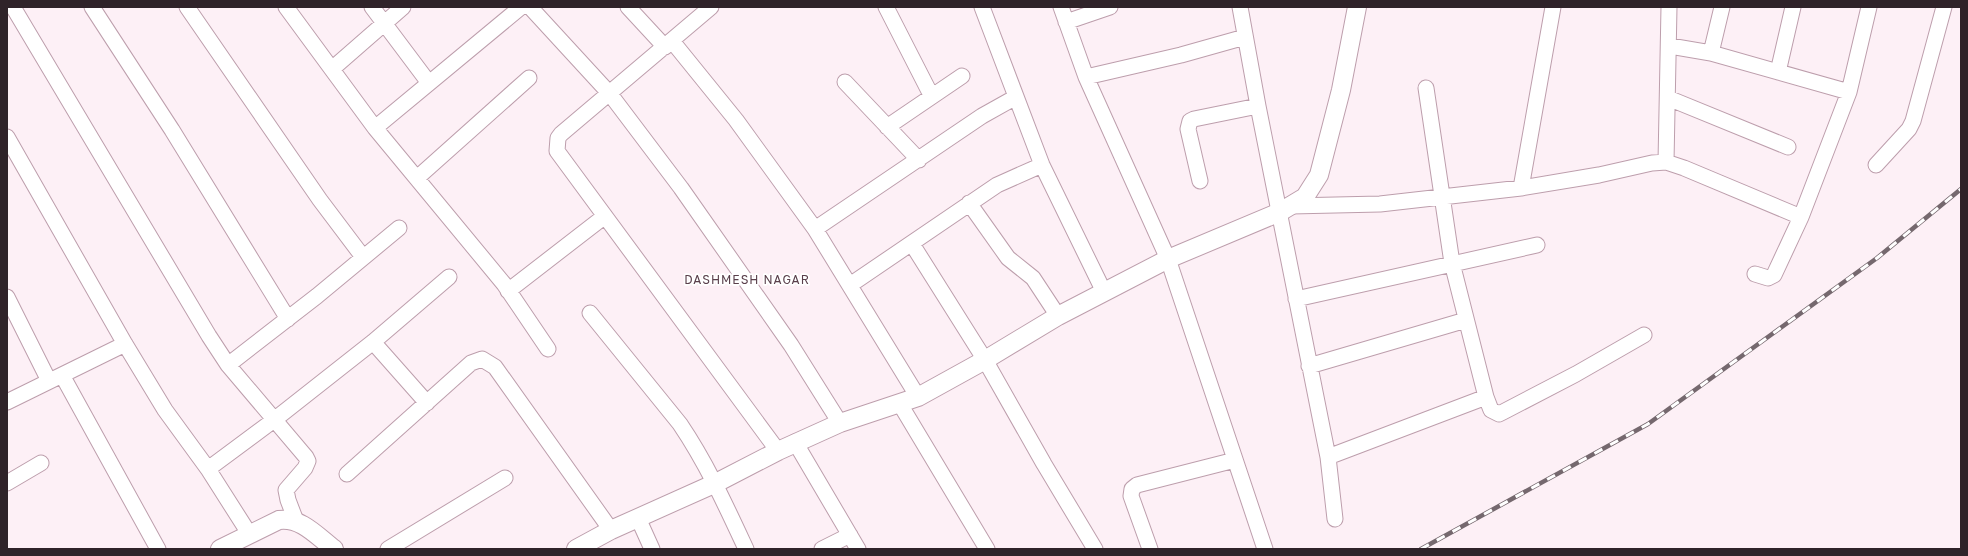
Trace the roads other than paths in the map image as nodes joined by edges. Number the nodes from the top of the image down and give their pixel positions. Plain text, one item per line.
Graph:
1 (12, 7) edge
2 (92, 7) edge
3 (187, 7) edge
4 (286, 7) edge
5 (372, 7) edge
6 (403, 7) edge
7 (521, 7) edge
8 (530, 7) edge
9 (628, 7) edge
10 (711, 7) edge
11 (886, 7) edge
12 (982, 7) edge
13 (1061, 7) edge
14 (1110, 7) edge
15 (1240, 7) edge
16 (1357, 7) edge
17 (1553, 7) edge
18 (1669, 7) edge
19 (1722, 7) edge
20 (1793, 7) edge
21 (1869, 7) edge
22 (1944, 7) edge
23 (1066, 22) junction
24 (384, 23) junction
25 (1245, 37) junction
26 (668, 44) junction
27 (1670, 46) junction
28 (1711, 53) junction
29 (332, 69) junction
30 (1778, 72) junction
31 (962, 76) dead end
32 (1086, 77) junction
33 (529, 78) dead end
34 (844, 82) dead end
35 (429, 83) junction
36 (1426, 88) dead end
37 (1849, 92) junction
38 (610, 94) junction
39 (931, 95) junction
40 (1016, 98) junction
41 (1668, 98) junction
42 (1258, 106) junction
43 (887, 127) junction
44 (375, 128) junction
45 (7, 137) edge
46 (1788, 147) dead end
47 (919, 160) junction
48 (1666, 162) junction
49 (1042, 165) junction
50 (1876, 165) dead end
51 (417, 178) junction
52 (1200, 181) dead end
53 (1521, 188) junction
54 (1441, 196) junction
55 (969, 204) junction
56 (1286, 209) junction
57 (605, 216) junction
58 (1801, 217) junction
59 (399, 228) dead end
60 (815, 229) junction
61 (912, 244) junction
62 (1537, 245) dead end
63 (363, 258) junction
64 (1168, 259) junction
65 (1452, 263) junction
66 (1755, 274) dead end
67 (449, 277) dead end
68 (850, 285) junction
69 (508, 291) junction
70 (1104, 292) junction
71 (7, 297) edge
72 (1296, 299) junction
73 (590, 313) dead end
74 (1058, 316) junction
75 (288, 319) junction
76 (1466, 320) junction
77 (1644, 335) dead end
78 (374, 342) junction
79 (125, 344) junction
80 (548, 349) dead end
81 (985, 360) junction
82 (228, 365) junction
83 (1310, 366) junction
84 (56, 378) junction
85 (918, 397) junction
86 (1486, 397) junction
87 (7, 402) edge
88 (427, 403) junction
89 (900, 404) junction
90 (274, 420) junction
91 (840, 423) junction
92 (795, 442) junction
93 (778, 451) junction
94 (1328, 457) junction
95 (1235, 460) junction
96 (41, 463) dead end
97 (208, 469) junction
98 (347, 474) dead end
99 (505, 478) dead end
100 (716, 483) junction
101 (7, 484) edge
102 (638, 518) junction
103 (1335, 519) dead end
104 (296, 521) junction
105 (611, 530) junction
106 (250, 535) junction
107 (850, 535) junction
108 (158, 549) edge
109 (220, 549) edge
110 (334, 549) edge
111 (388, 549) edge
112 (576, 549) edge
113 (652, 549) edge
114 (746, 549) edge
115 (822, 549) edge
116 (858, 549) edge
117 (987, 549) edge
118 (1096, 549) edge
119 (1150, 549) edge
120 (1264, 549) edge

1 - 82 street
2 - 75 street
3 - 63 street
4 - 29 street
5 - 24 street
6 - 24 street
7 - 35 street
8 - 38 street
9 - 26 street
10 - 26 street
11 - 39 street
12 - 40 street
13 - 23 street
14 - 23 street
15 - 25 street
16 - 56 street
17 - 53 street
18 - 27 street
19 - 28 street
20 - 30 street
21 - 37 street
22 - 50 street
23 - 32 street
24 - 29 street
24 - 35 street
25 - 32 street
25 - 42 street
26 - 38 street
26 - 60 street
27 - 28 street
27 - 41 street
28 - 30 street
29 - 44 street
30 - 37 street
31 - 39 street
32 - 64 street
33 - 51 street
34 - 43 street
35 - 44 street
36 - 54 street
37 - 58 street
38 - 57 street
38 - 91 street
39 - 43 street
40 - 47 street
40 - 49 street
41 - 46 street
41 - 48 street
42 - 52 street
42 - 56 street
43 - 47 street
44 - 51 street
45 - 79 street
47 - 60 street
48 - 53 street
48 - 58 street
49 - 55 street
49 - 70 street
51 - 69 street
53 - 54 street
54 - 56 street
54 - 65 street
55 - 61 street
55 - 74 street
56 - 64 street
56 - 72 street
57 - 69 street
57 - 93 street
58 - 66 street
59 - 63 street
60 - 68 street
61 - 68 street
61 - 81 street
62 - 65 street
63 - 75 street
64 - 70 street
64 - 95 street
65 - 72 street
65 - 76 street
67 - 78 street
68 - 85 street
69 - 80 street
70 - 74 street
71 - 84 street
72 - 83 street
73 - 100 street
74 - 81 street
75 - 82 street
76 - 83 street
76 - 86 street
77 - 86 street
78 - 88 street
78 - 90 street
79 - 84 street
79 - 97 street
81 - 85 street
81 - 118 street
82 - 90 street
83 - 94 street
84 - 87 street
84 - 108 street
85 - 89 street
86 - 94 street
88 - 98 street
88 - 105 street
89 - 91 street
89 - 117 street
90 - 97 street
90 - 104 street
91 - 92 street
92 - 93 street
92 - 107 street
93 - 100 street
94 - 103 street
95 - 119 street
95 - 120 street
96 - 101 street
97 - 106 street
99 - 111 street
100 - 102 street
100 - 114 street
102 - 105 street
102 - 113 street
104 - 106 street
104 - 110 street
105 - 112 street
106 - 109 street
107 - 115 street
107 - 116 street

